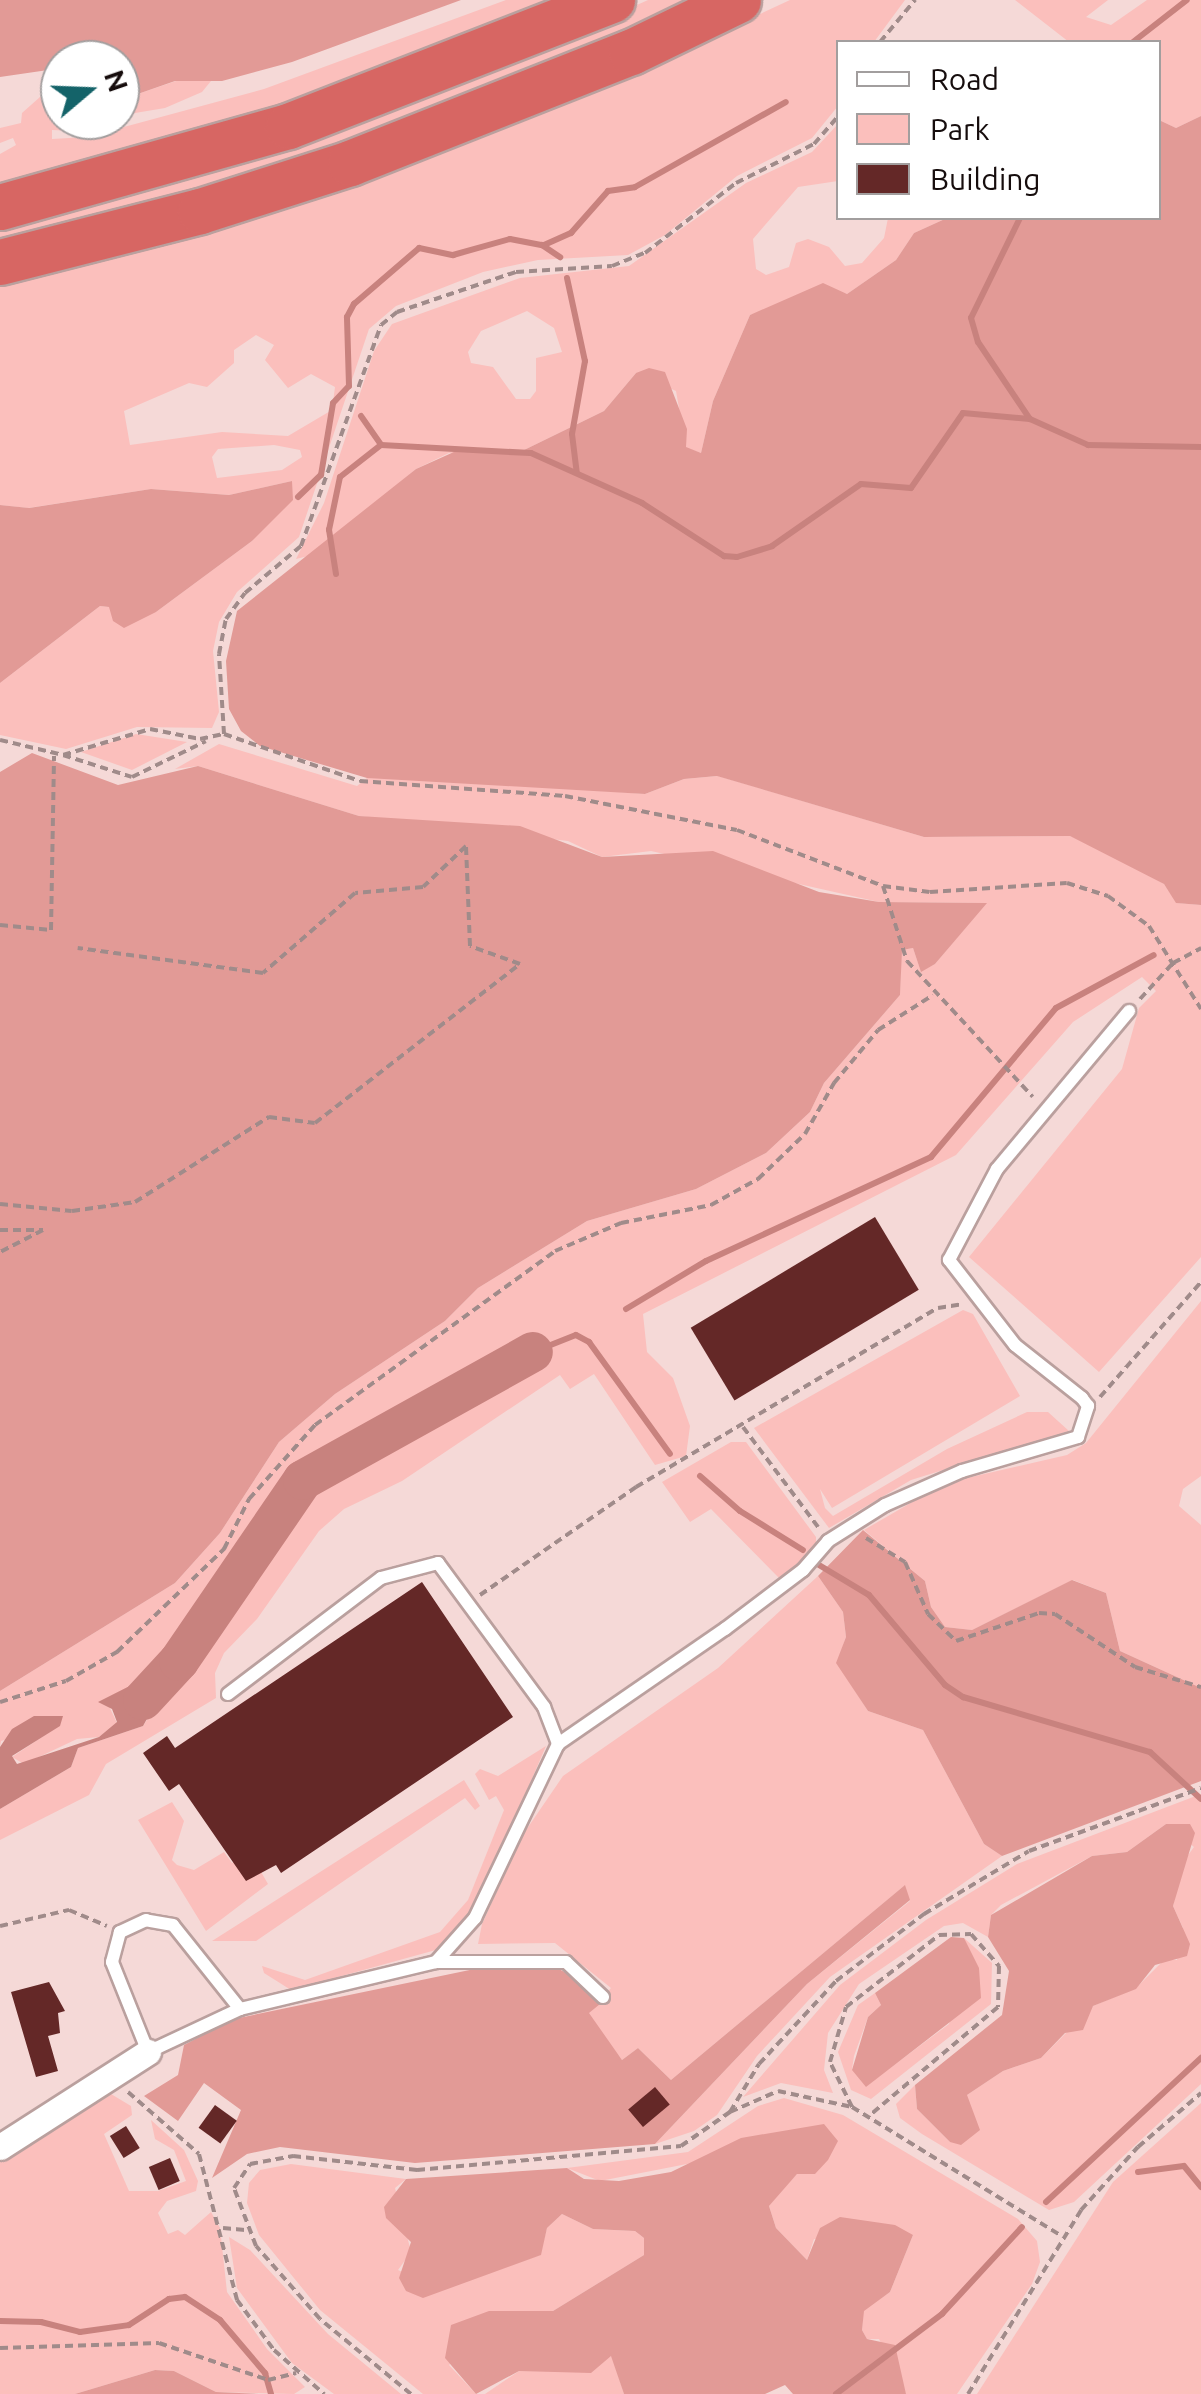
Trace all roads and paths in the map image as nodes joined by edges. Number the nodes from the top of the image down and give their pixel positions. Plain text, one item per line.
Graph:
1 (612, 0) edge
2 (738, 0) edge
3 (914, 0) edge
4 (882, 40) edge
5 (836, 118) edge
6 (0, 208) edge
7 (0, 262) edge
8 (224, 734) junction
9 (209, 738) junction
10 (0, 740) edge
11 (54, 754) junction
12 (63, 754) junction
13 (883, 886) junction
14 (0, 925) edge
15 (78, 948) dead end
16 (1201, 948) edge
17 (1173, 963) junction
18 (933, 995) junction
19 (1201, 1009) edge
20 (1129, 1011) joint
21 (1047, 1112) junction
22 (0, 1204) edge
23 (0, 1230) edge
24 (0, 1252) edge
25 (1201, 1282) edge
26 (985, 1301) junction
27 (1088, 1406) junction
28 (744, 1427) junction
29 (849, 1527) junction
30 (828, 1540) junction
31 (470, 1605) junction
32 (1201, 1686) edge
33 (228, 1694) dead end
34 (0, 1702) edge
35 (558, 1744) junction
36 (1201, 1788) edge
37 (0, 1926) edge
38 (120, 1932) junction
39 (436, 1962) junction
40 (603, 1997) dead end
41 (240, 2009) junction
42 (148, 2052) junction
43 (110, 2078) junction
44 (1201, 2093) edge
45 (852, 2107) junction
46 (730, 2112) junction
47 (869, 2116) junction
48 (0, 2147) edge
49 (223, 2228) junction
50 (248, 2230) junction
51 (1062, 2236) junction
52 (0, 2348) edge
53 (296, 2373) junction
54 (324, 2394) edge
55 (410, 2394) edge
56 (968, 2394) edge

1 - 6 highway
2 - 7 highway
3 - 4 path
5 - 8 path
8 - 9 path
8 - 13 path
9 - 12 path
9 - 12 path
10 - 11 path
11 - 12 path
11 - 14 path
13 - 17 path
13 - 18 path
15 - 22 path
16 - 17 path
17 - 19 path
17 - 20 path
18 - 21 path
18 - 34 path
20 - 21 lane
21 - 26 lane
23 - 24 path
25 - 27 path
26 - 27 lane
26 - 28 path
27 - 29 lane
28 - 30 path
28 - 31 path
29 - 30 lane
29 - 32 path
30 - 35 lane
31 - 33 lane
31 - 35 lane
35 - 39 lane
36 - 46 path
37 - 38 path
38 - 41 lane
38 - 42 lane
39 - 40 lane
39 - 41 lane
41 - 42 lane
42 - 43 street
43 - 48 street
43 - 49 path
44 - 51 path
45 - 46 path
45 - 47 path
45 - 47 path
46 - 50 path
47 - 51 path
49 - 50 path
49 - 53 path
50 - 55 path
51 - 56 path
52 - 53 path
53 - 54 path

